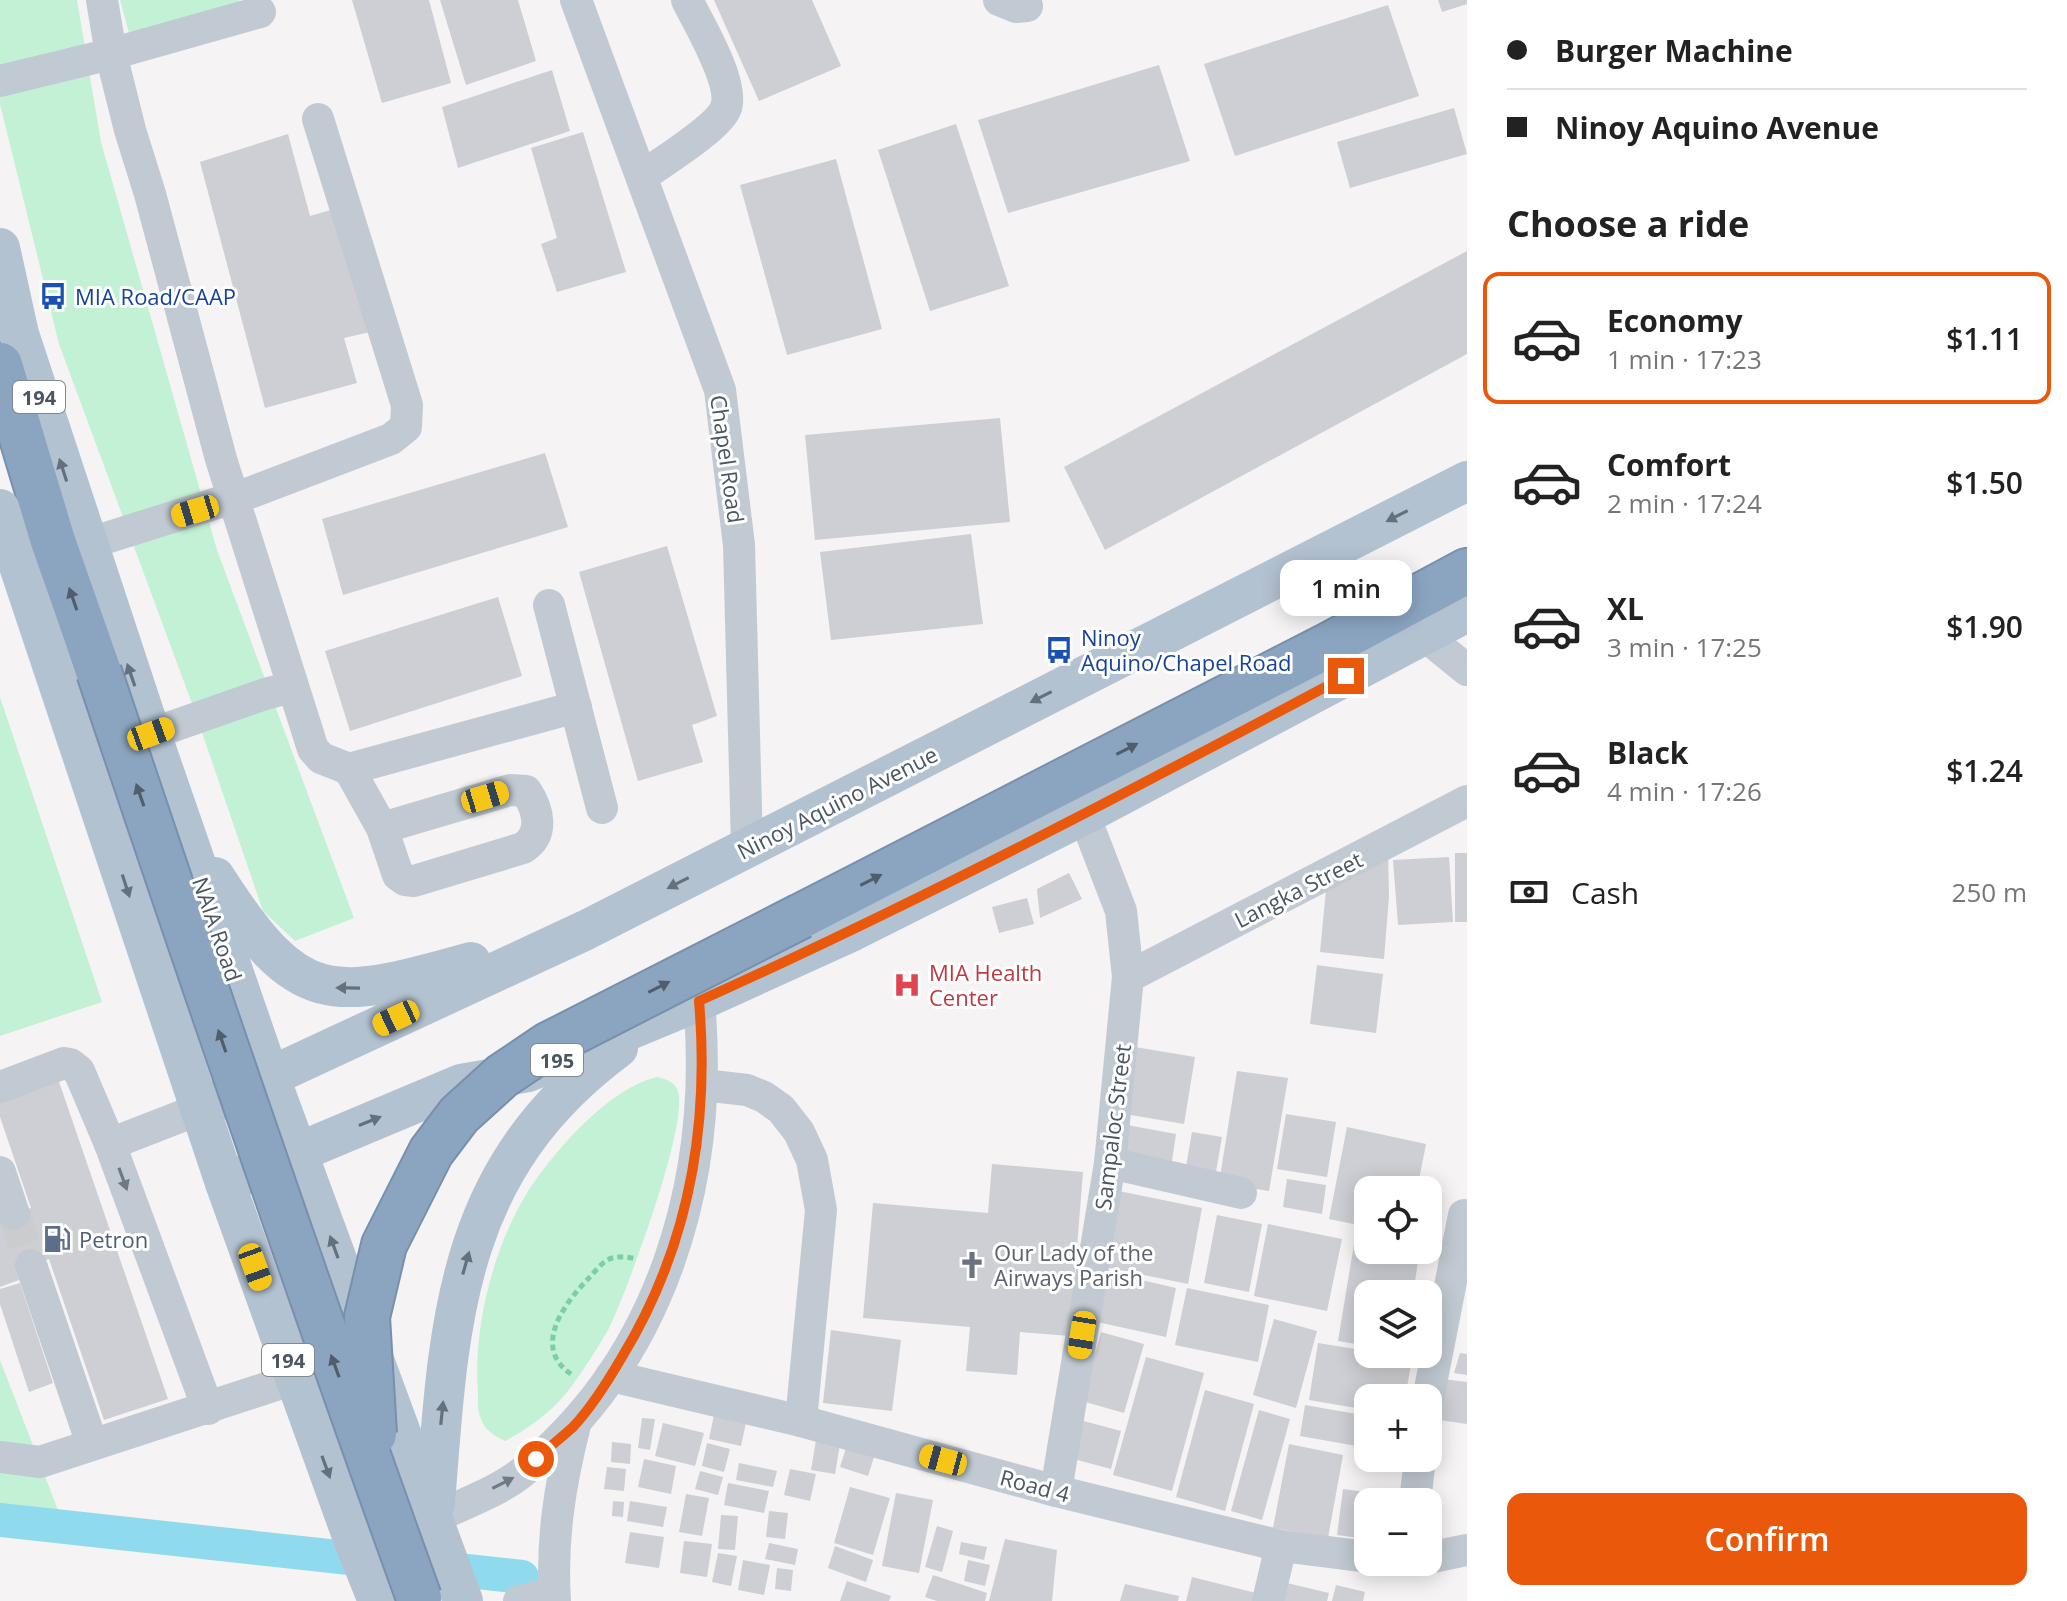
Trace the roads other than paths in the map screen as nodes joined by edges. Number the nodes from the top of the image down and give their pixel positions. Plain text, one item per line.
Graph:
1 (102, 0) edge
2 (576, 0) edge
3 (687, 0) edge
4 (260, 12) dead end
5 (111, 54) junction
6 (0, 81) edge
7 (318, 119) dead end
8 (643, 176) junction
9 (0, 248) edge
10 (0, 365) edge
11 (1467, 481) edge
12 (235, 498) junction
13 (0, 509) edge
14 (87, 544) junction
15 (1467, 571) edge
16 (549, 605) dead end
17 (1467, 612) edge
18 (1424, 635) junction
19 (1467, 670) edge
20 (292, 687) junction
21 (576, 707) junction
22 (151, 734) junction
23 (349, 769) junction
24 (1467, 801) edge
25 (602, 808) dead end
26 (1084, 815) junction
27 (382, 828) dead end
28 (184, 829) junction
29 (747, 847) junction
30 (586, 930) junction
31 (1128, 977) junction
32 (699, 1001) junction
33 (650, 1024) junction
34 (270, 1078) junction
35 (461, 1084) junction
36 (703, 1085) junction
37 (0, 1087) edge
38 (200, 1109) junction
39 (110, 1144) junction
40 (298, 1151) junction
41 (1110, 1163) junction
42 (0, 1172) edge
43 (225, 1183) junction
44 (1241, 1193) dead end
45 (14, 1214) tunnel mouth
46 (1464, 1215) dead end
47 (31, 1265) tunnel mouth
48 (380, 1373) junction
49 (611, 1376) junction
50 (294, 1379) junction
51 (1431, 1384) edge
52 (208, 1409) junction
53 (801, 1421) junction
54 (575, 1425) junction
55 (92, 1444) junction
56 (0, 1457) edge
57 (1056, 1491) junction
58 (438, 1529) junction
59 (1281, 1546) junction
60 (1467, 1550) edge
61 (1354, 1555) edge
62 (1442, 1555) edge
63 (419, 1598) edge
64 (519, 1601) edge
65 (552, 1601) edge
66 (1268, 1601) edge

1 - 5 street
2 - 8 street, Chapel Road
3 - 8 street
4 - 5 street
5 - 6 street
5 - 12 street
7 - 12 street
8 - 29 street, Chapel Road
14 -> 9 main road, NAIA Road / 194
63 -> 10 highway, bridge
11 -> 29 main road, Ninoy Aquino Avenue
12 - 14 street
12 - 20 street
13 -> 38 main road, 194
22 -> 14 main road, NAIA Road / 194
63 -> 15 highway, bridge
16 - 21 street
17 - 18 main road, 195
18 - 19 street
18 - 26 main road, 195
20 - 22 street
20 - 23 street
21 - 23 street
21 - 25 street
22 - 28 main road, NAIA Road / 194
23 - 27 street
24 - 31 street, Langka Street
26 - 31 street, Sampaloc Street
26 - 32 main road, 195
30 -> 28 main road
28 - 34 main road, NAIA Road / 194
29 -> 30 main road, Ninoy Aquino Avenue
30 - 34 main road, Ninoy Aquino Avenue
31 - 41 street, Sampaloc Street
32 - 33 main road, 195
32 - 36 street
33 - 35 main road, 195
58 -> 33 main road
34 - 38 main road, Ninoy Aquino Avenue
34 - 40 main road, NAIA Road / 194
40 -> 35 main road, 195
35 - 48 main road
36 - 49 street
36 - 53 street
37 - 39 street
38 - 39 street
38 - 43 main road, 194
39 -> 52 street
40 - 43 main road, 195
48 -> 40 main road, NAIA Road / 194
41 - 44 street
41 - 57 street, Sampaloc Street
42 - 45 street
43 - 50 main road, 194
46 - 51 street
47 - 55 street
48 - 58 main road, NAIA Road / 194
49 - 53 street, Road 4
49 - 54 street
50 - 52 street
50 -> 63 main road, 194
52 - 55 street
53 - 57 street, Road 4
58 -> 54 street
54 - 65 street
55 - 56 street
57 - 59 street, Road 4
58 - 63 main road, NAIA Road / 194
59 - 61 street, Road 4
59 - 66 street
60 - 62 street
64 - 65 street

